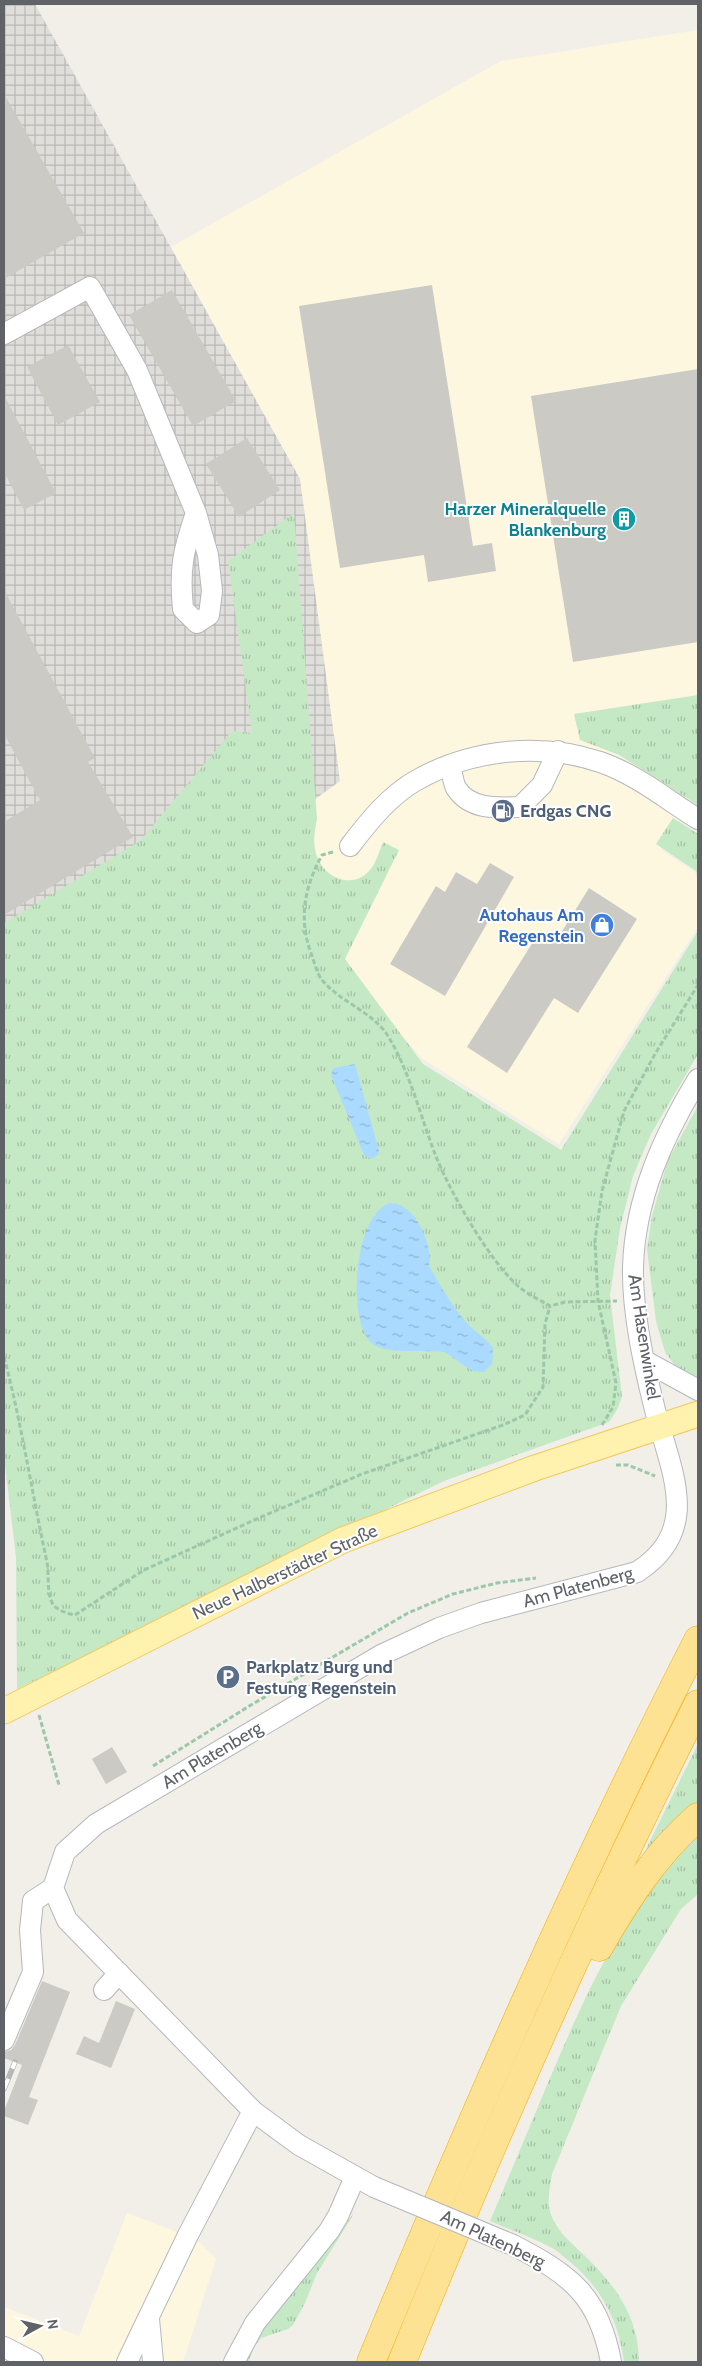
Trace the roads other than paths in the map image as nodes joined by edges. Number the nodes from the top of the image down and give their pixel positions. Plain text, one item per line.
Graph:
1 (4, 334) edge
2 (196, 513) dead end
3 (558, 751) junction
4 (450, 765) junction
5 (698, 819) edge
6 (350, 846) road end
7 (698, 1079) edge
8 (646, 1361) junction
9 (698, 1390) edge
10 (698, 1414) edge
11 (661, 1426) junction
12 (698, 1640) edge
13 (698, 1704) edge
14 (20, 1709) edge
15 (698, 1817) edge
16 (53, 1888) junction
17 (574, 1962) junction
18 (119, 1974) junction
19 (104, 1990) dead end
20 (4, 2040) edge
21 (253, 2111) junction
22 (355, 2177) junction
23 (149, 2319) junction
24 (4, 2347) edge
25 (33, 2362) edge
26 (127, 2362) edge
27 (153, 2362) edge
28 (234, 2362) edge
29 (371, 2362) edge
30 (402, 2362) edge
31 (611, 2362) edge

1 - 2 street
3 - 4 street
3 - 4 street
3 - 5 street
4 - 6 street
7 - 8 street, Am Hasenwinkel
8 - 9 street
8 - 11 street, Am Hasenwinkel
10 - 11 main road, Neue Halberstädter Straße
11 - 14 main road, Neue Halberstädter Straße
11 - 16 street, Am Platenberg
12 - 29 highway
13 - 17 highway
15 - 17 highway
16 - 18 street, Am Platenberg
16 - 20 street
17 - 30 highway
18 - 19 street
18 - 21 street, Am Platenberg
21 - 22 street, Am Platenberg
21 - 23 street
22 - 28 street
22 - 31 street, Am Platenberg, bridge
23 - 26 street
23 - 27 street
24 - 25 street

